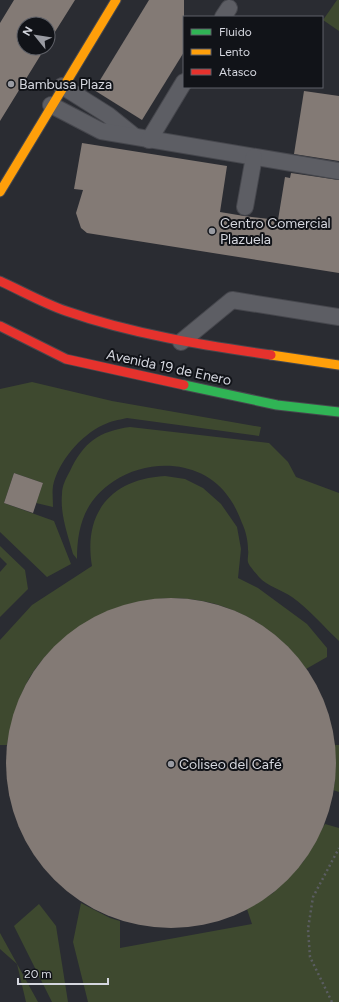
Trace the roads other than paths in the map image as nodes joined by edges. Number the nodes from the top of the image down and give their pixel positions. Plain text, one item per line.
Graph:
1 (116, 0) edge
2 (183, 83) edge
3 (62, 86) junction
4 (51, 105) junction
5 (143, 139) junction
6 (254, 157) junction
7 (339, 171) edge
8 (0, 192) edge
9 (245, 207) dead end
10 (0, 281) edge
11 (339, 317) edge
12 (0, 326) edge
13 (181, 342) junction
14 (339, 365) edge
15 (339, 412) edge

1 - 3 main road
2 - 5 lane
3 - 4 main road
3 - 5 lane
4 - 5 lane
4 - 8 main road
5 - 6 lane
6 - 7 lane
6 - 9 lane
10 - 13 main road, Avenida 19 de Enero
11 - 13 lane
12 - 15 main road, Avenida 19 de Enero
13 - 14 main road, Avenida 19 de Enero

